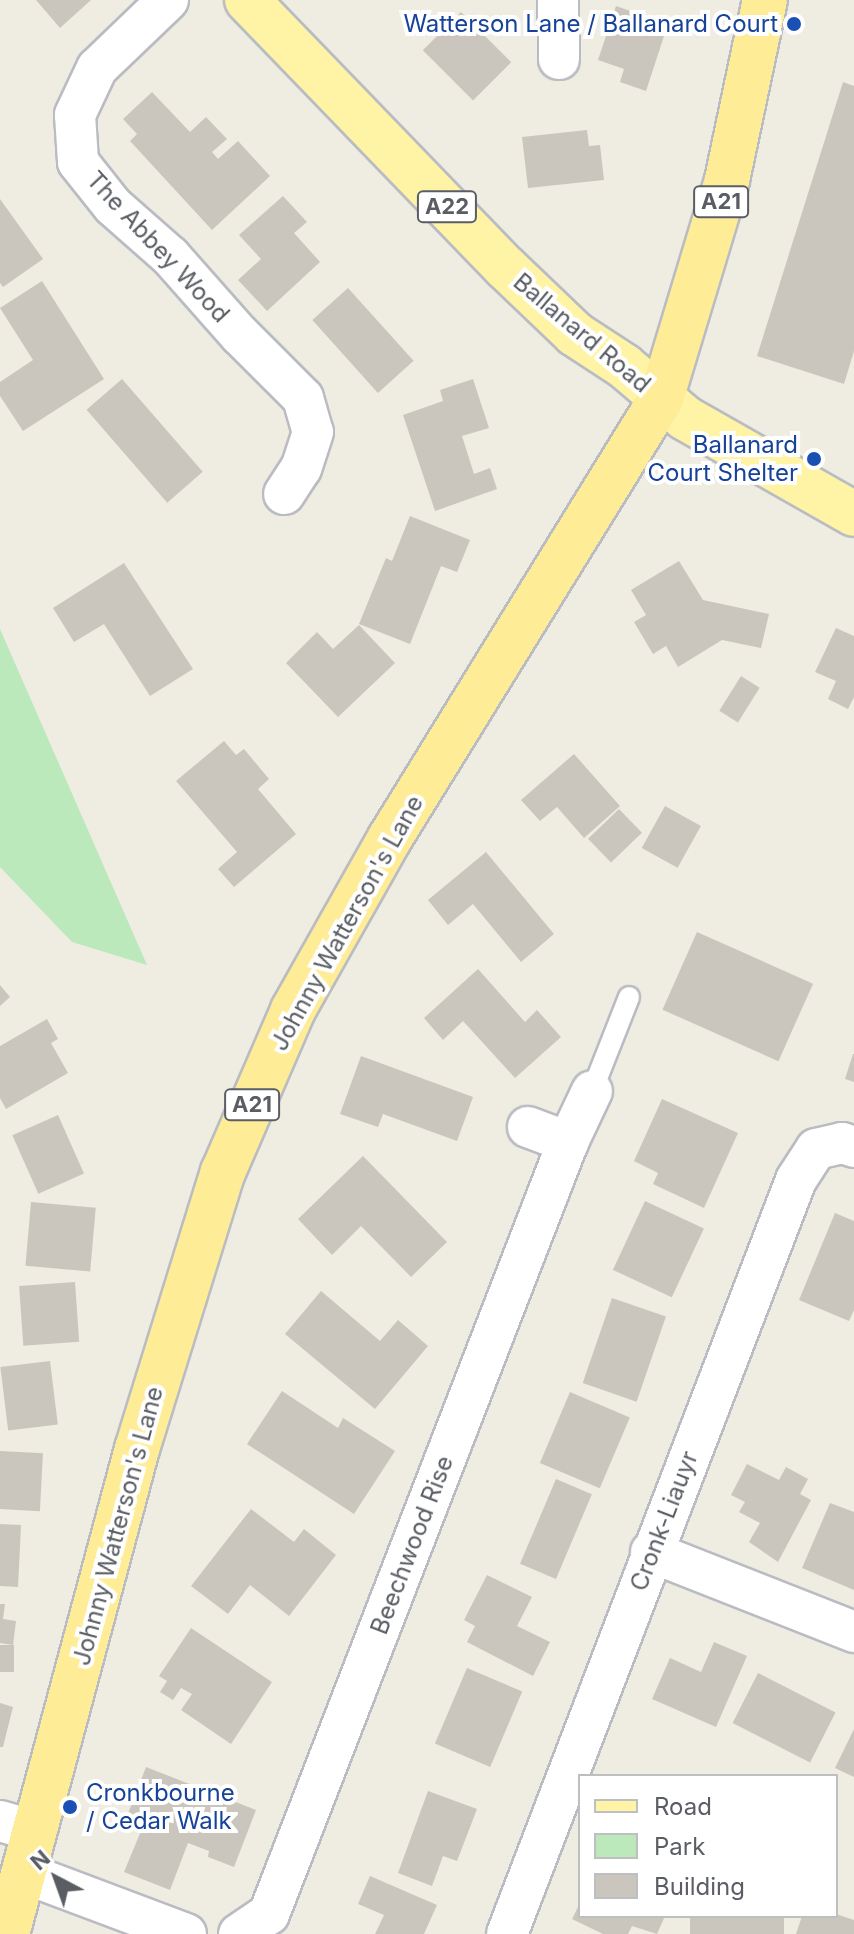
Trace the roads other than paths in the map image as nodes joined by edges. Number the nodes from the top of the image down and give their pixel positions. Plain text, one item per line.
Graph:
1 (168, 0) edge
2 (247, 0) edge
3 (558, 0) edge
4 (765, 0) edge
5 (559, 59) dead end
6 (661, 399) junction
7 (284, 494) dead end
8 (854, 514) edge
9 (629, 997) dead end
10 (592, 1091) joint
11 (528, 1127) dead end
12 (568, 1142) junction
13 (854, 1147) edge
14 (651, 1552) junction
15 (854, 1632) edge
16 (18, 1826) edge
17 (24, 1873) junction
18 (7, 1934) edge
19 (186, 1934) edge
20 (239, 1934) edge
21 (507, 1934) edge

1 - 7 street, The Abbey Wood
2 - 6 main road, Ballanard Road / A22
3 - 5 street
4 - 6 highway, Johnny Watterson's Lane / A21
6 - 8 main road, Ballanard Road / A22
6 - 16 highway, Johnny Watterson's Lane / A21
9 - 10 lane, Beechwood Rise
10 - 12 street, Beechwood Rise
11 - 12 street
12 - 20 street, Beechwood Rise
13 - 14 street, Cronk-Liauyr
14 - 15 street
14 - 21 street, Cronk-Liauyr
16 - 17 highway, Johnny Watterson's Lane / A21
17 - 18 highway, Johnny Watterson's Lane / A21
17 - 19 street

